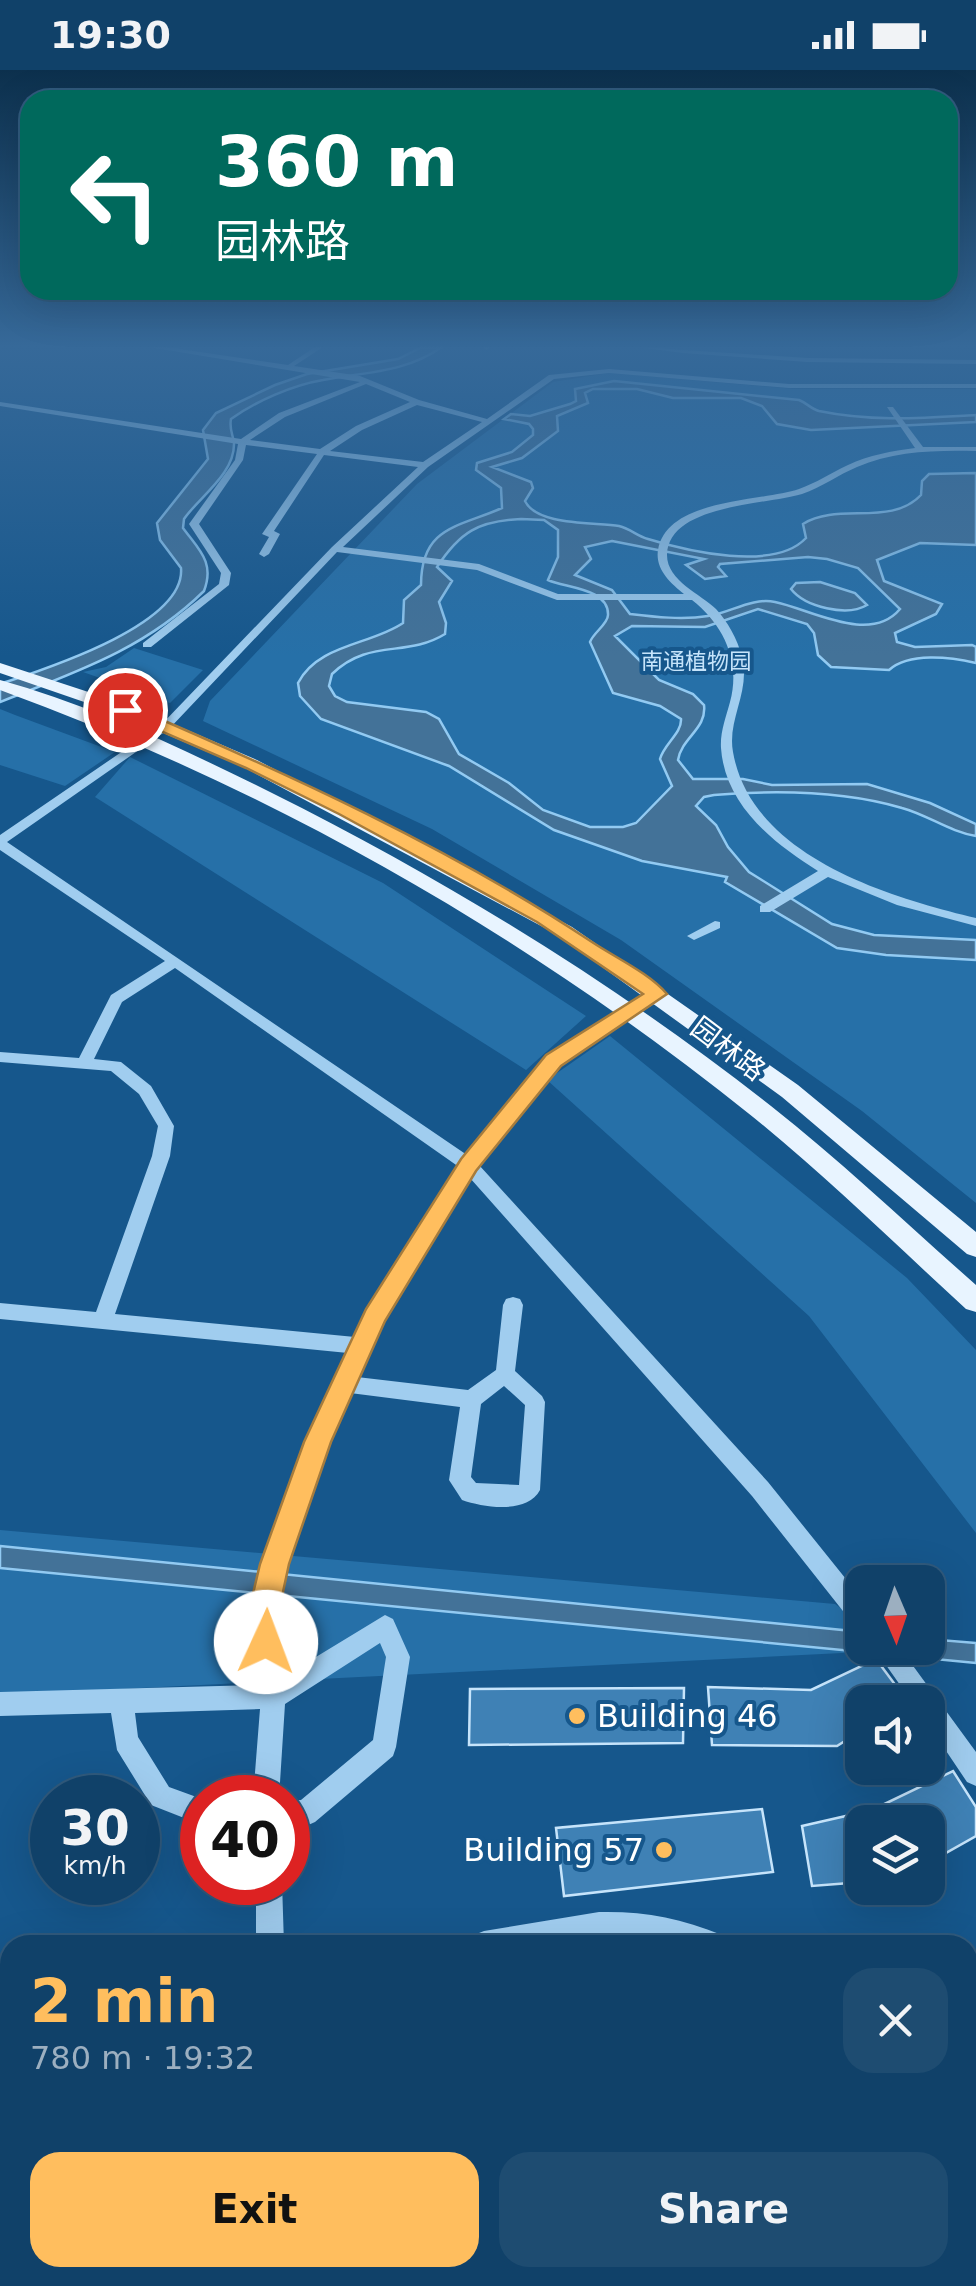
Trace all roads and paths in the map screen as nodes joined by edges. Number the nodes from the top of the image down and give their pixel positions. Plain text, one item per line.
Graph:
1 (239, 450) edge
2 (309, 450) edge
3 (446, 450) edge
4 (914, 450) edge
5 (322, 452) junction
6 (425, 465) junction
7 (335, 549) junction
8 (264, 554) dead end
9 (694, 597) junction
10 (146, 645) dead end
11 (0, 668) edge
12 (0, 685) edge
13 (46, 692) junction
14 (165, 727) junction
15 (146, 740) junction
16 (0, 843) edge
17 (826, 872) junction
18 (767, 908) dead end
19 (976, 922) edge
20 (715, 926) dead end
21 (694, 936) dead end
22 (176, 961) junction
23 (657, 994) junction
24 (629, 1012) junction
25 (0, 1057) edge
26 (84, 1063) junction
27 (468, 1165) junction
28 (976, 1247) edge
29 (976, 1300) edge
30 (513, 1305) dead end
31 (0, 1310) edge
32 (103, 1320) junction
33 (361, 1346) junction
34 (505, 1374) junction
35 (344, 1384) junction
36 (472, 1398) junction
37 (845, 1596) edge
38 (272, 1697) junction
39 (122, 1701) junction
40 (0, 1704) edge
41 (945, 1729) edge
42 (976, 1774) edge
43 (267, 1775) edge
44 (180, 1804) edge
45 (310, 1810) edge
46 (269, 1905) edge
47 (270, 1935) edge
48 (537, 1935) edge
49 (693, 1935) edge

1 - 10 street
2 - 5 street
3 - 6 street
4 - 9 street
5 - 6 street
5 - 8 street
6 - 7 street
7 - 9 street
7 - 14 street
9 - 17 street
11 - 13 main road
12 - 13 main road
13 - 14 main road, 园林路
13 - 15 main road, 园林路
14 - 15 street
14 - 23 main road, 园林路
15 - 16 street
15 - 24 main road, 园林路
16 - 22 street
17 - 18 street
17 - 19 street
20 - 21 street
22 - 26 street
22 - 27 street
23 - 24 street
23 - 28 main road, 园林路
24 - 27 street
24 - 29 main road, 园林路
25 - 26 street
26 - 32 street
27 - 33 street
27 - 37 street
30 - 34 street
31 - 32 street
32 - 33 street
33 - 35 street
34 - 36 street
34 - 36 street
35 - 36 street
35 - 38 street
38 - 39 street
38 - 43 street
38 - 45 street
39 - 40 street
39 - 44 street
41 - 42 street
46 - 47 street
48 - 49 street

